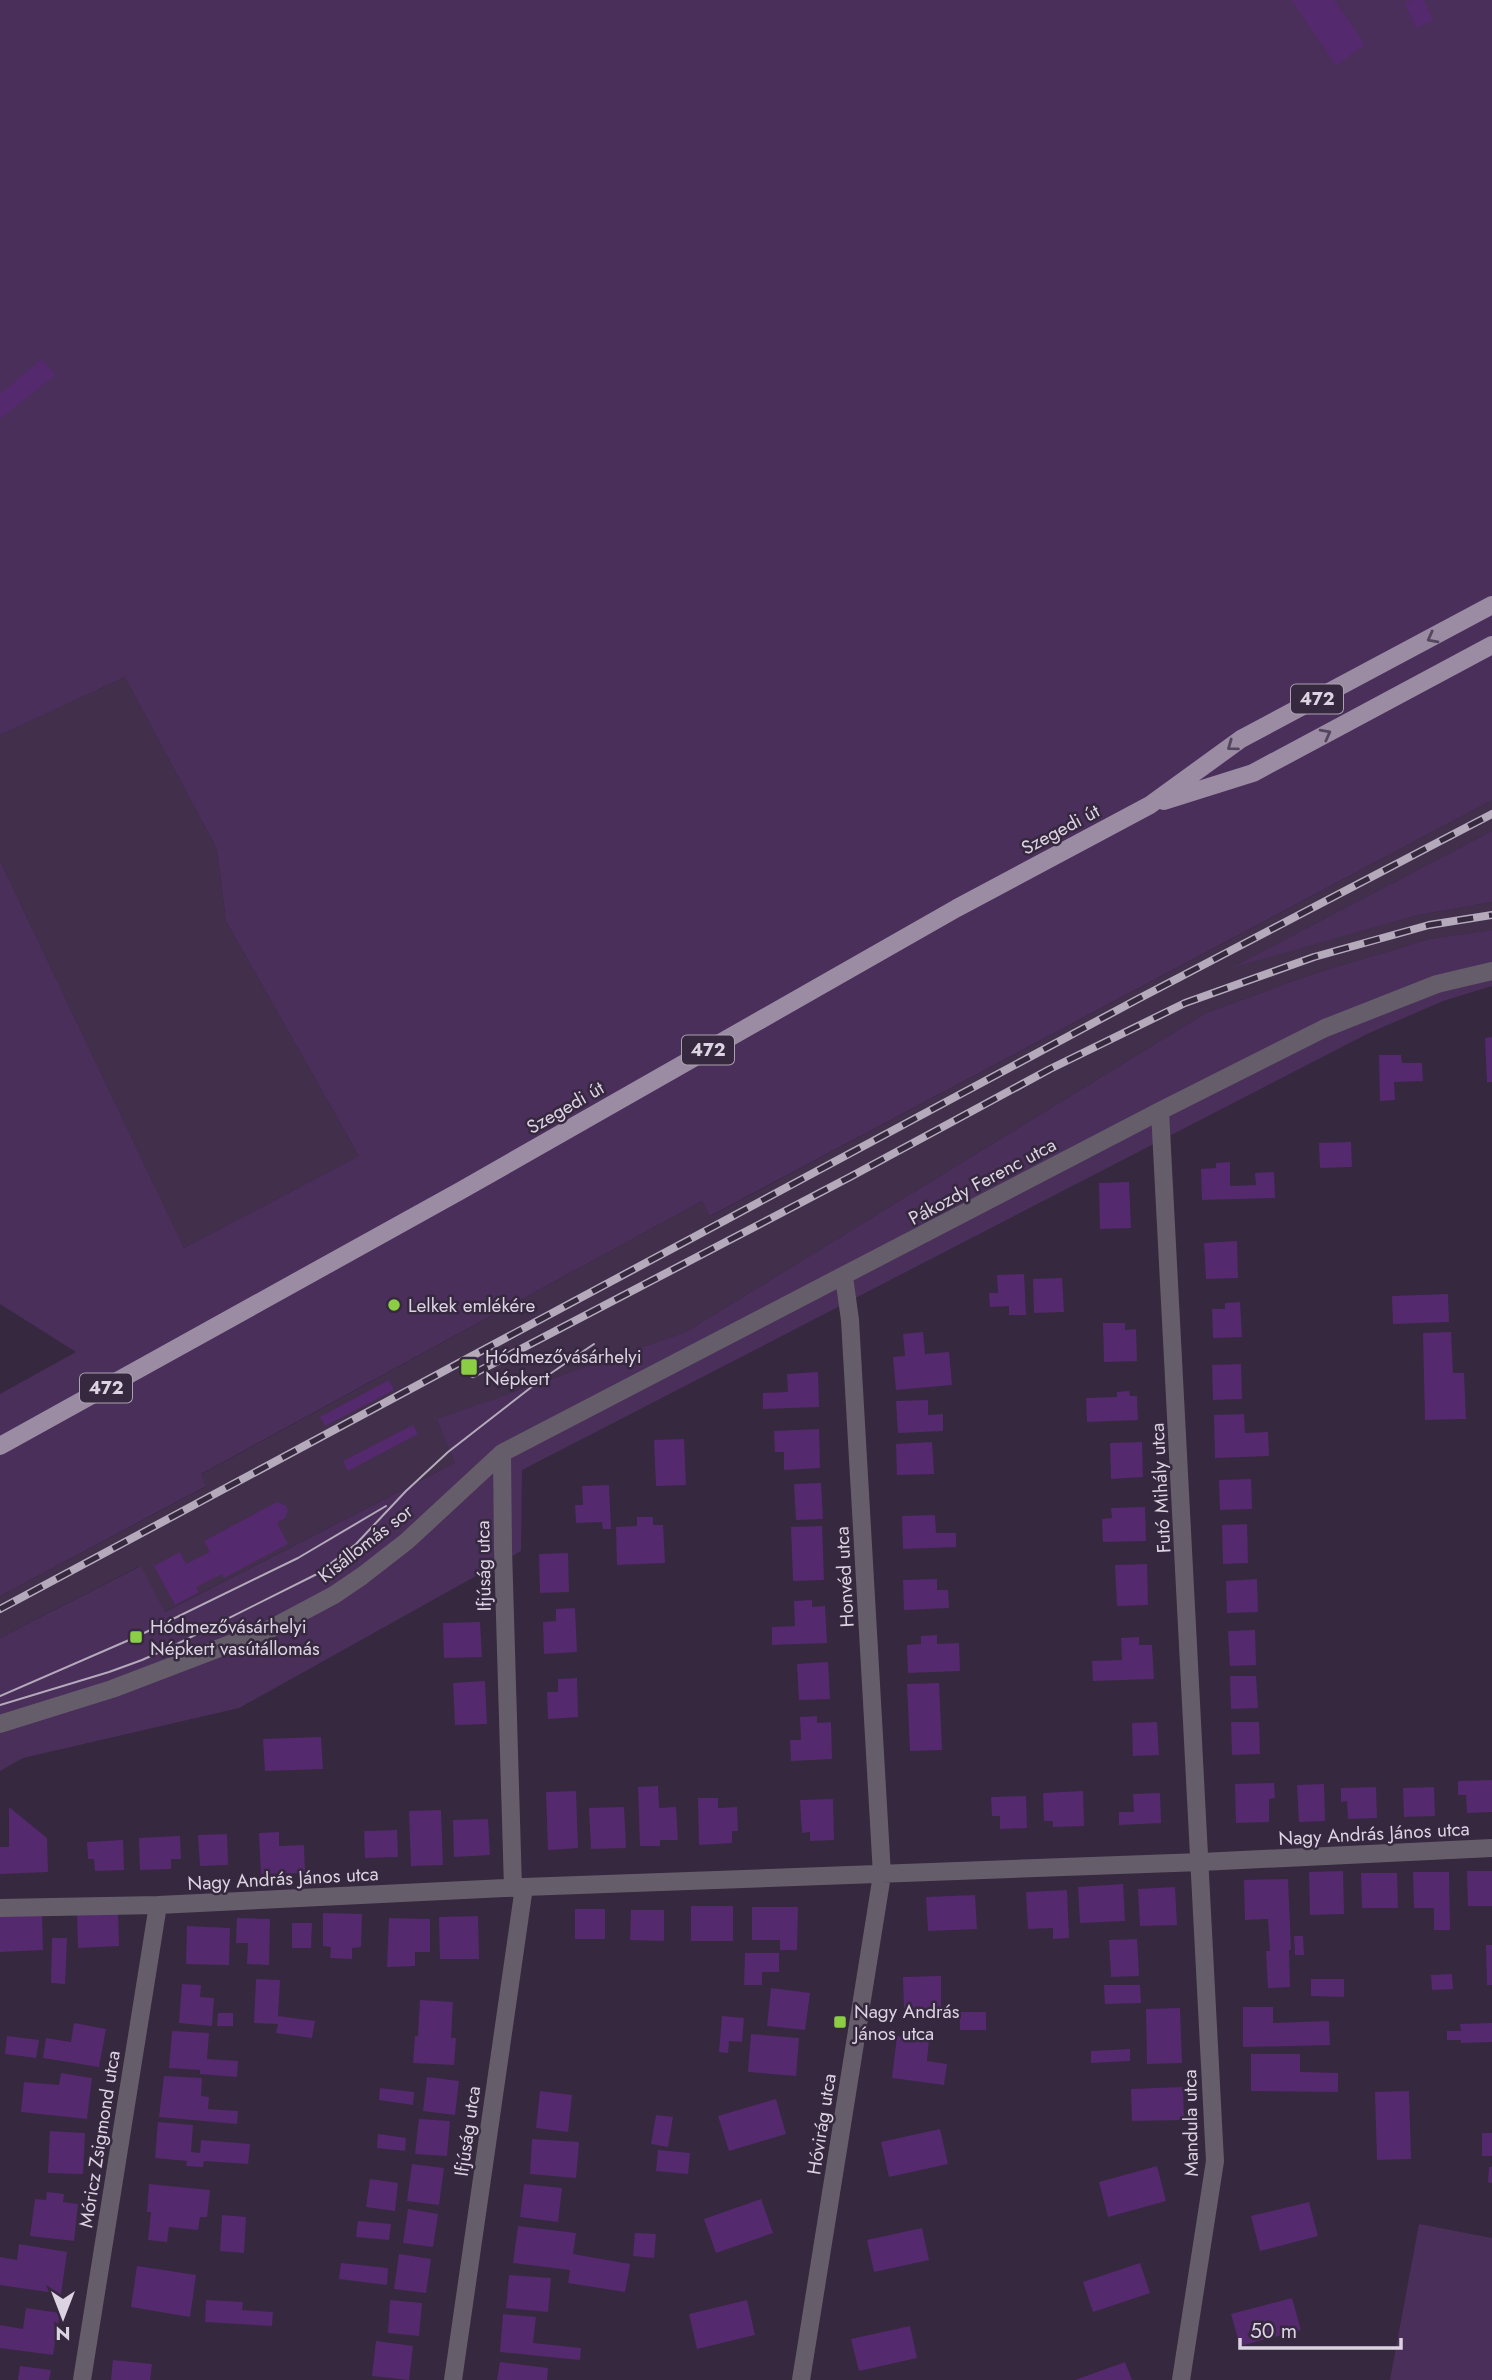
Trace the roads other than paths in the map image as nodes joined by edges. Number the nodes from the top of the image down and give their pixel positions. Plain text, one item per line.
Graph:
1 (1492, 606) edge
2 (1492, 645) edge
3 (1150, 805) junction
4 (1492, 971) edge
5 (1160, 1111) junction
6 (844, 1277) junction
7 (0, 1446) edge
8 (502, 1453) junction
9 (0, 1724) edge
10 (1492, 1848) edge
11 (1200, 1863) junction
12 (882, 1875) junction
13 (519, 1888) junction
14 (158, 1905) junction
15 (0, 1908) edge
16 (82, 2380) edge
17 (453, 2380) edge
18 (801, 2380) edge
19 (1181, 2380) edge

1 -> 3 main road, Szegedi út / 472
3 -> 2 main road, Szegedi út / 472
3 - 7 main road, Szegedi út / 472
4 - 5 street, Pákozdy Ferenc utca
5 - 6 street, Pákozdy Ferenc utca
5 - 11 street, Futó Mihály utca
6 - 8 street, Pákozdy Ferenc utca
6 - 12 street, Honvéd utca
8 - 9 street, Kisállomás sor
8 - 13 street, Ifjúság utca
10 - 11 street, Nagy András János utca
11 - 12 street, Nagy András János utca
11 - 19 street, Mandula utca
12 - 13 street, Nagy András János utca
12 - 18 street, Hóvirág utca
13 - 14 street, Nagy András János utca
13 - 17 street, Ifjúság utca
14 - 15 street, Nagy András János utca
14 - 16 street, Móricz Zsigmond utca

